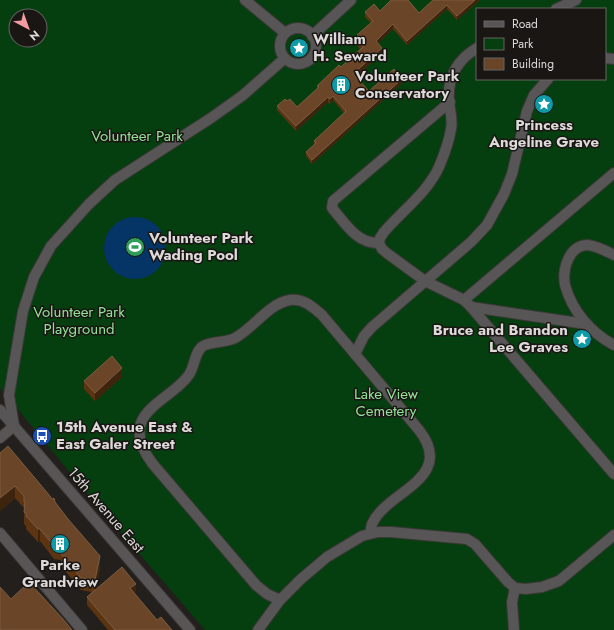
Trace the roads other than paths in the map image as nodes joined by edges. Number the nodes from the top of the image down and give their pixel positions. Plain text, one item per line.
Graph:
1 (245, 0) edge
2 (350, 0) edge
3 (576, 0) edge
4 (558, 8) edge
5 (285, 33) junction
6 (312, 36) junction
7 (476, 49) edge
8 (284, 59) junction
9 (547, 80) edge
10 (450, 102) junction
11 (614, 173) edge
12 (379, 243) junction
13 (614, 255) edge
14 (425, 281) junction
15 (468, 304) junction
16 (586, 324) junction
17 (614, 345) edge
18 (355, 354) junction
19 (0, 410) edge
20 (14, 426) junction
21 (0, 438) edge
22 (614, 474) edge
23 (0, 533) edge
24 (370, 533) junction
25 (614, 535) edge
26 (515, 588) junction
27 (280, 600) junction
28 (82, 630) edge
29 (190, 630) edge
30 (258, 630) edge
31 (514, 630) edge

1 - 5 street
2 - 6 street
3 - 4 street
5 - 6 street
5 - 8 street
6 - 8 street
7 - 10 street
8 - 20 street
9 - 14 street
10 - 12 street
10 - 12 street
11 - 15 street
12 - 14 street
13 - 16 street
14 - 15 street
14 - 18 street
15 - 16 street
15 - 22 street
16 - 17 street
18 - 24 street
18 - 27 street
19 - 20 street, 15th Avenue East
20 - 21 street
20 - 29 street, 15th Avenue East
23 - 28 street
24 - 26 street
24 - 27 street
25 - 26 street
26 - 31 street
27 - 30 street

